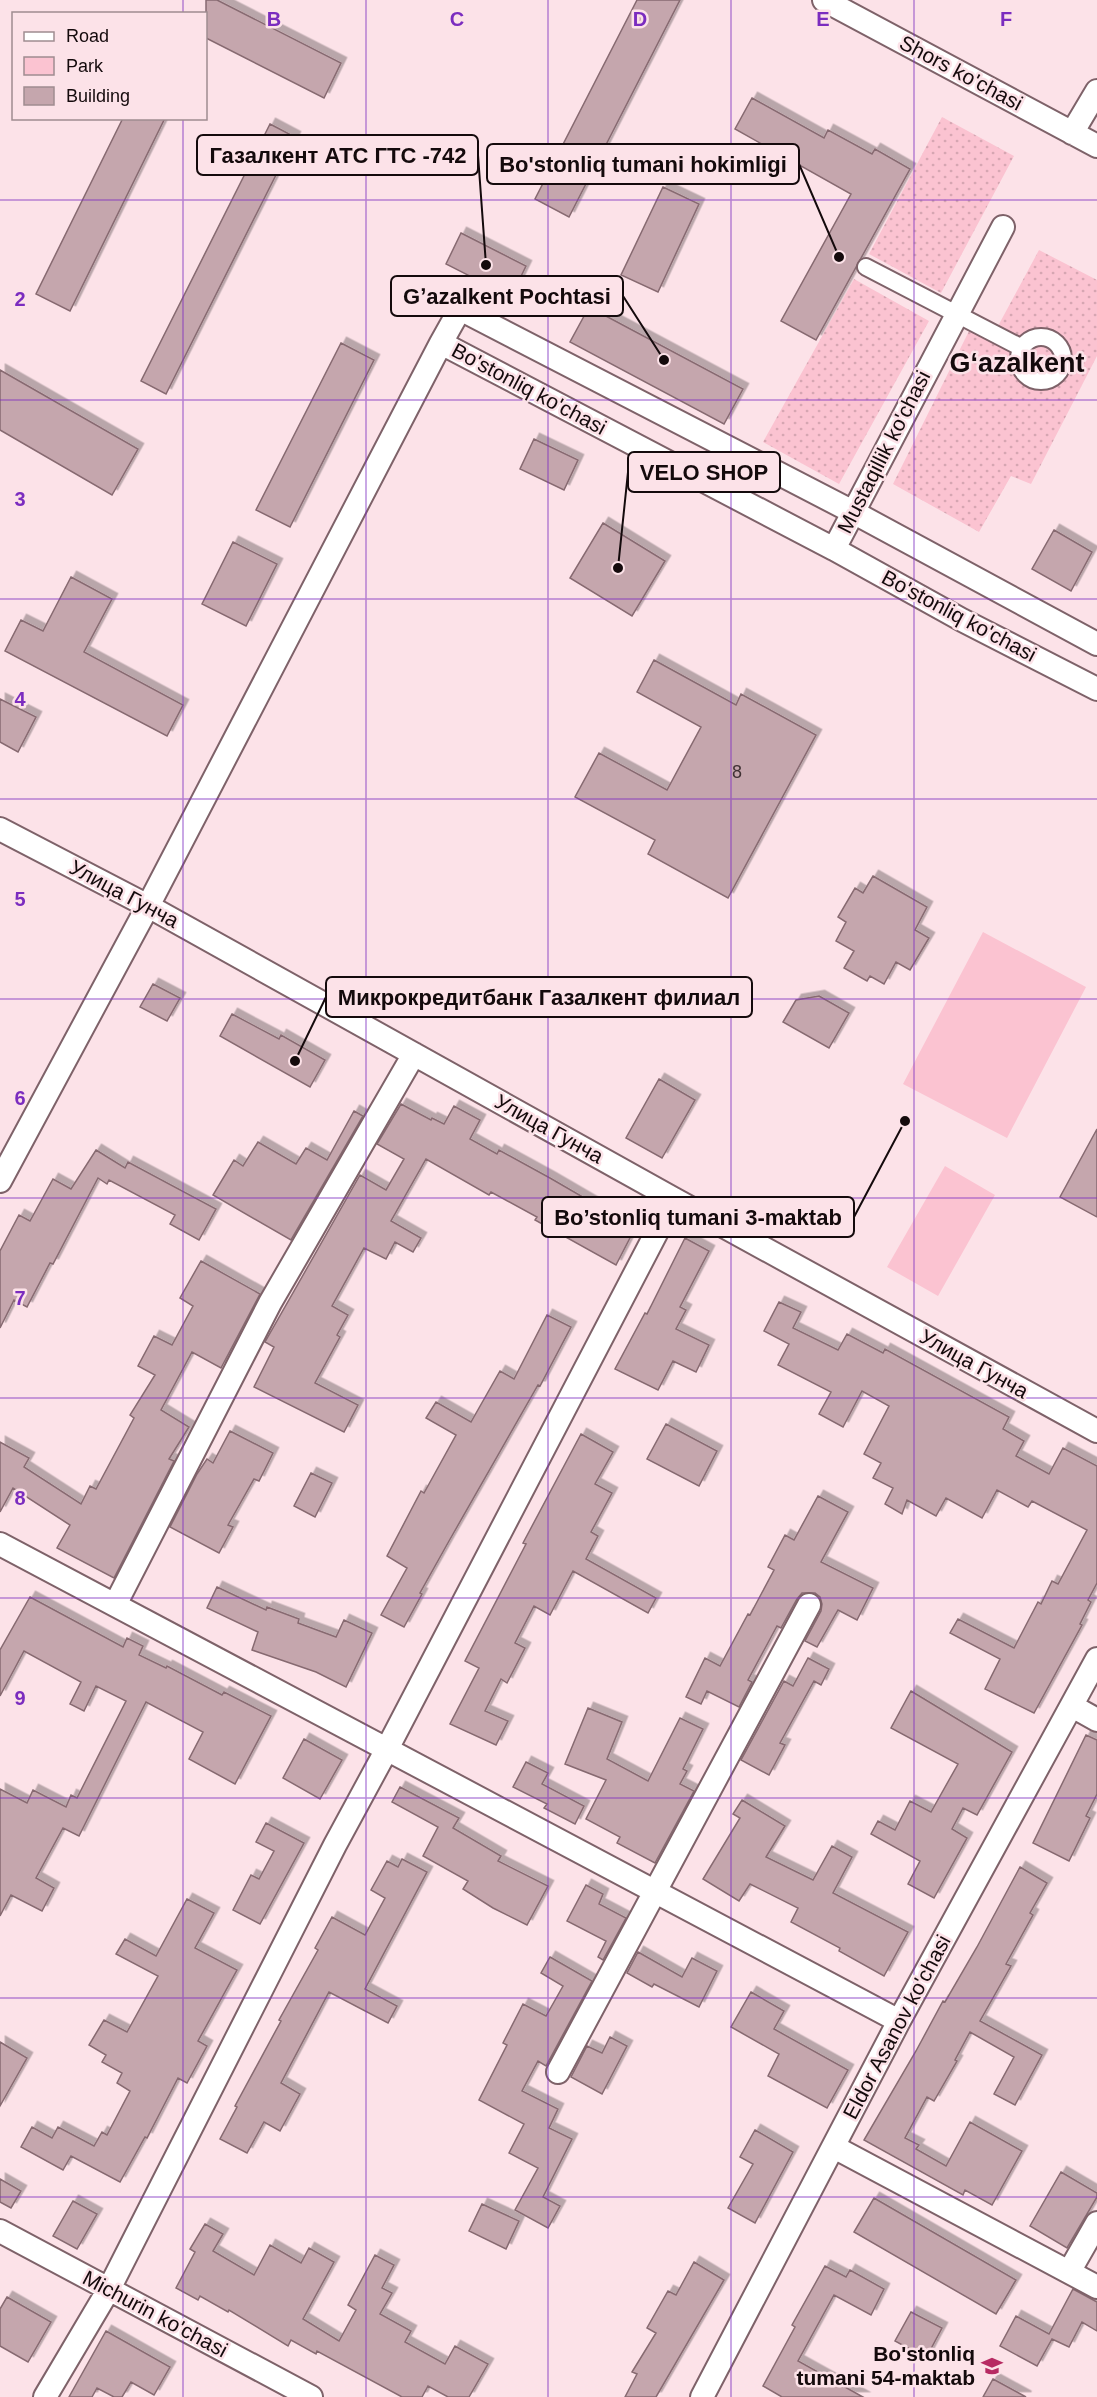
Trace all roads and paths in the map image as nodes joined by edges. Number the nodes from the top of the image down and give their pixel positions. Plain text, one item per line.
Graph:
1 (824, 0) edge
2 (1097, 91) edge
3 (1072, 133) junction
4 (1097, 146) edge
5 (1002, 227) dead end
6 (866, 267) dead end
7 (957, 314) junction
8 (441, 343) junction
9 (1022, 348) dead end
10 (853, 512) junction
11 (834, 549) junction
12 (1097, 644) edge
13 (1097, 689) edge
14 (0, 829) edge
15 (148, 906) junction
16 (414, 1054) junction
17 (0, 1181) edge
18 (674, 1199) junction
19 (1097, 1431) edge
20 (0, 1544) edge
21 (115, 1605) junction
22 (809, 1605) dead end
23 (1097, 1659) edge
24 (1072, 1706) junction
25 (1097, 1720) edge
26 (387, 1749) junction
27 (656, 1894) junction
28 (899, 2021) junction
29 (558, 2072) dead end
30 (834, 2147) junction
31 (1097, 2223) edge
32 (0, 2231) edge
33 (1069, 2272) junction
34 (1097, 2287) edge
35 (108, 2289) junction
36 (45, 2397) edge
37 (311, 2397) edge
38 (702, 2397) edge

1 - 3 street, Shors ko'chasi
2 - 3 street
3 - 4 street, Shors ko'chasi
5 - 7 street, Mustaqillik ko'chasi
6 - 7 street
7 - 9 street
7 - 10 street, Mustaqillik ko'chasi
8 - 10 street, Bo'stonliq ko'chasi
8 - 11 street, Bo'stonliq ko'chasi
8 - 15 street
10 - 11 street, Mustaqillik ko'chasi
10 - 12 street, Bo'stonliq ko'chasi
11 - 13 street, Bo'stonliq ko'chasi
14 - 15 street, Улица Гунча
15 - 16 street, Улица Гунча
15 - 17 street
16 - 18 street, Улица Гунча
16 - 21 street
18 - 19 street, Улица Гунча
18 - 26 street
20 - 21 street
21 - 26 street
22 - 27 street
23 - 24 street, Eldor Asanov ko'chasi
24 - 25 street
24 - 28 street, Eldor Asanov ko'chasi
26 - 27 street
26 - 35 street
27 - 28 street
27 - 29 street
28 - 30 street, Eldor Asanov ko'chasi
30 - 33 street
30 - 38 street, Eldor Asanov ko'chasi
31 - 33 street
32 - 35 street, Michurin ko'chasi
33 - 34 street
35 - 36 street
35 - 37 street, Michurin ko'chasi

